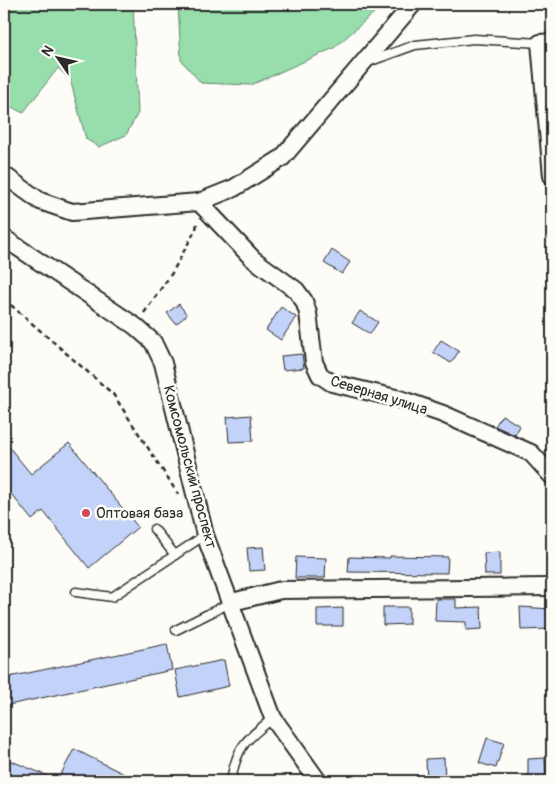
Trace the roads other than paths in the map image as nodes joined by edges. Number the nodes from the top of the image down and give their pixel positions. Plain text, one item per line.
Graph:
1 (413, 4) edge
2 (546, 42) edge
3 (359, 66) junction
4 (4, 175) edge
5 (552, 176) edge
6 (199, 202) junction
7 (4, 238) edge
8 (552, 476) edge
9 (154, 529) dead end
10 (205, 535) junction
11 (175, 555) junction
12 (552, 587) edge
13 (76, 592) dead end
14 (232, 602) junction
15 (176, 630) dead end
16 (273, 718) junction
17 (231, 781) edge
18 (318, 781) edge

1 - 3 street
2 - 3 lane
2 - 5 street
3 - 6 street
4 - 6 street
6 - 8 street, Северная улица
7 - 10 street, Комсомольский проспект
9 - 11 lane
10 - 11 lane
10 - 14 street, Комсомольский проспект
11 - 13 lane
12 - 14 street
14 - 15 lane
14 - 16 street, Комсомольский проспект
16 - 17 lane
16 - 18 street, Комсомольский проспект

